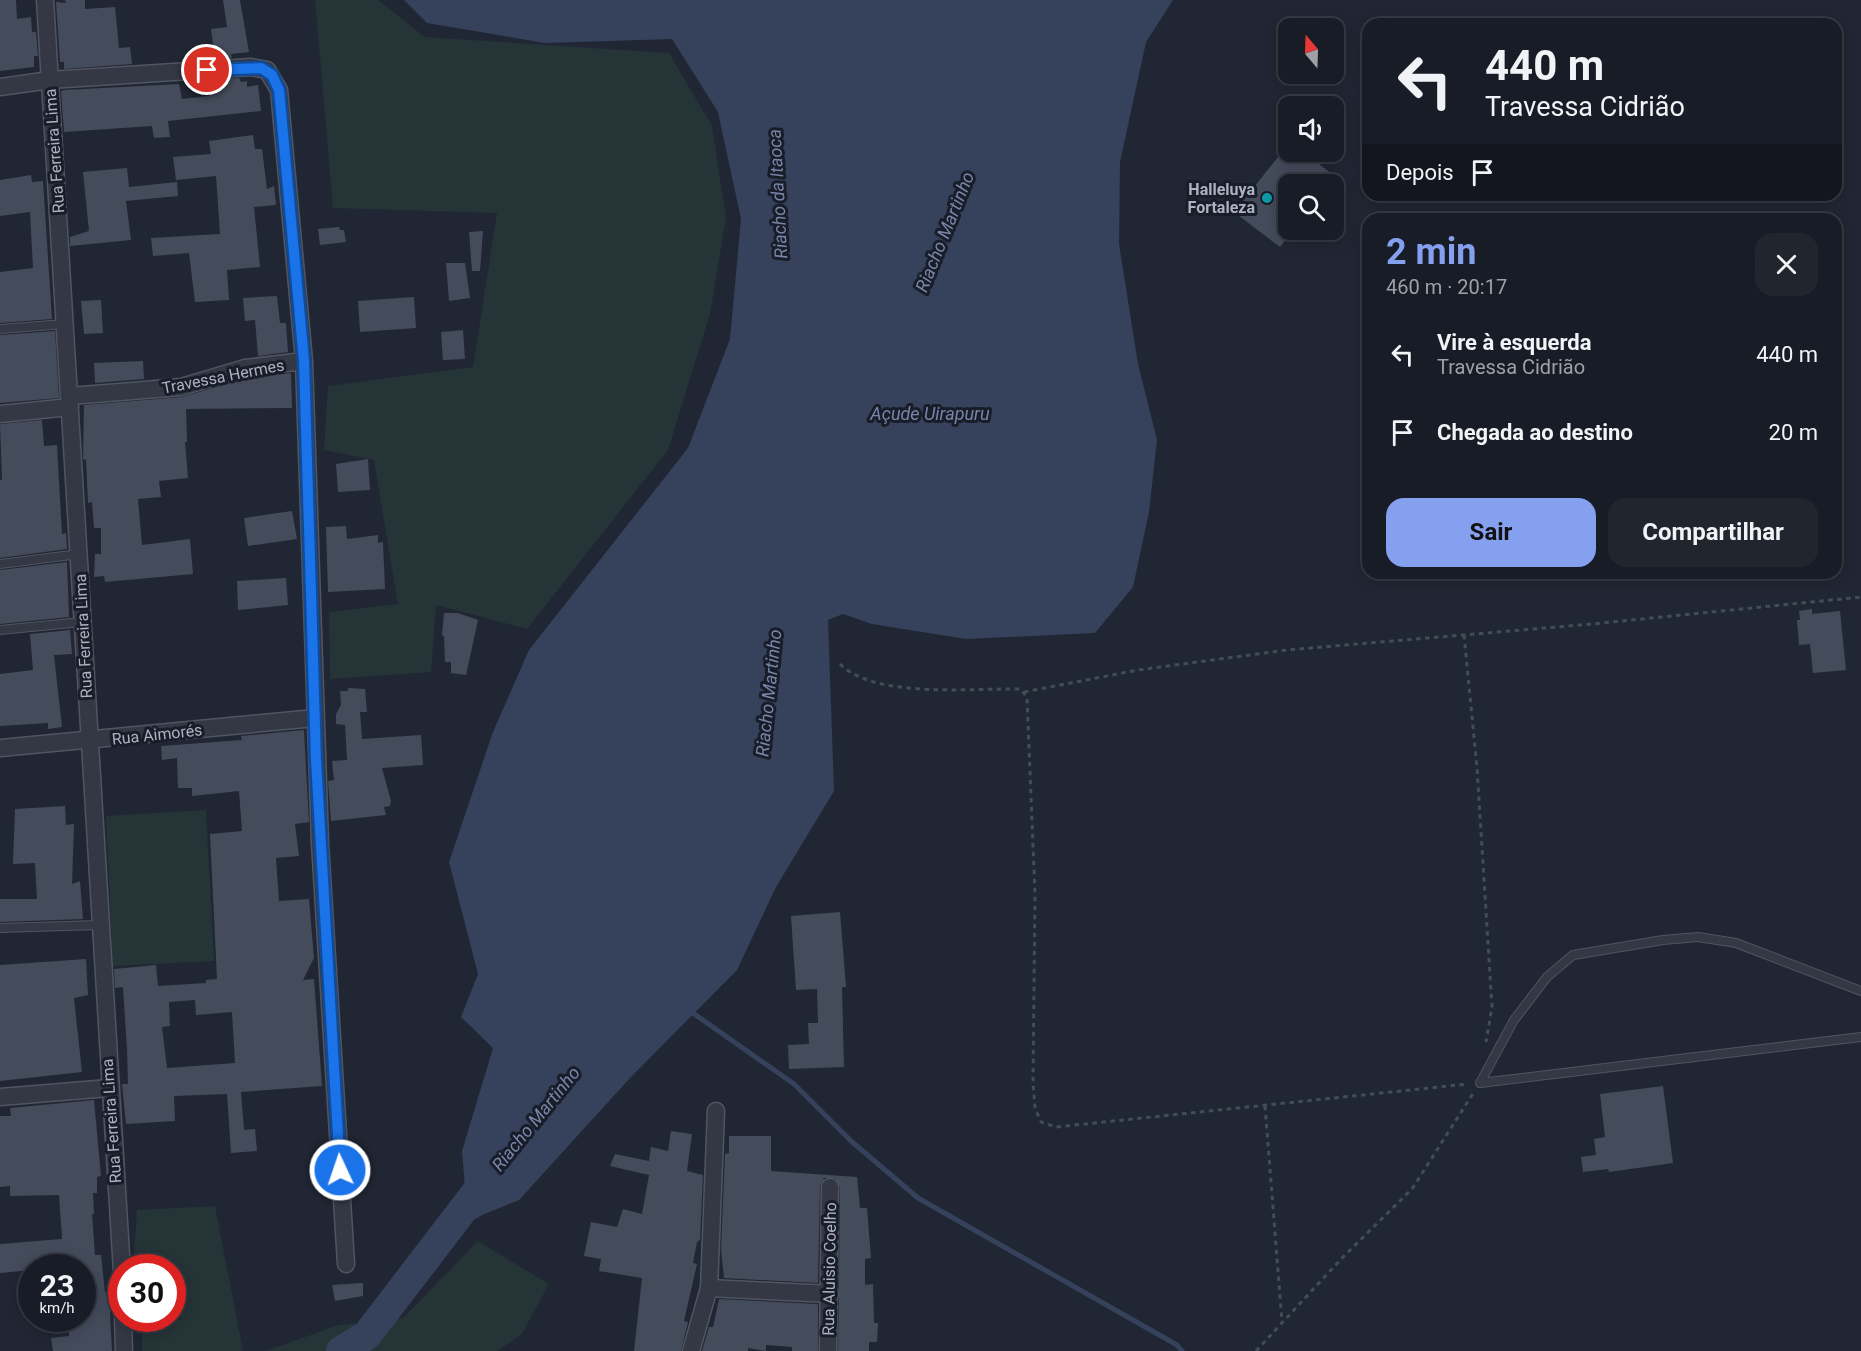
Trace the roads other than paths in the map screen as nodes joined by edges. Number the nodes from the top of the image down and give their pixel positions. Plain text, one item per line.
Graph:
1 (45, 0) edge
2 (50, 80) junction
3 (0, 87) edge
4 (65, 324) junction
5 (0, 329) edge
6 (304, 361) junction
7 (70, 401) junction
8 (0, 414) edge
9 (79, 554) junction
10 (0, 564) edge
11 (82, 622) junction
12 (0, 630) edge
13 (315, 718) junction
14 (87, 741) junction
15 (0, 748) edge
16 (99, 925) junction
17 (0, 928) edge
18 (1861, 991) edge
19 (1861, 1037) edge
20 (109, 1088) junction
21 (0, 1098) edge
22 (716, 1111) dead end
23 (830, 1187) dead end
24 (121, 1254) edge
25 (346, 1264) dead end
26 (709, 1288) junction
27 (830, 1294) junction
28 (123, 1332) edge
29 (124, 1351) edge
30 (691, 1351) edge
31 (828, 1351) edge

1 - 2 street, Rua Ferreira Lima
2 - 3 street
2 - 4 street, Rua Ferreira Lima
2 - 6 street
4 - 5 lane
4 - 7 street, Rua Ferreira Lima
6 - 7 street, Travessa Hermes
6 - 13 street
7 - 8 street, Travessa Hermes
7 - 9 street, Rua Ferreira Lima
9 - 10 lane
9 - 11 street, Rua Ferreira Lima
11 - 12 lane
11 - 14 street, Rua Ferreira Lima
13 - 14 street, Rua Aimorés
13 - 25 street
14 - 15 street, Rua Aimorés
14 - 16 street, Rua Ferreira Lima
16 - 17 lane
16 - 20 street, Rua Ferreira Lima
18 - 19 lane
20 - 21 street
20 - 24 street, Rua Ferreira Lima
22 - 26 street
23 - 27 street, Rua Aluisio Coelho
26 - 27 street
26 - 30 street
27 - 31 street, Rua Aluisio Coelho
28 - 29 street

